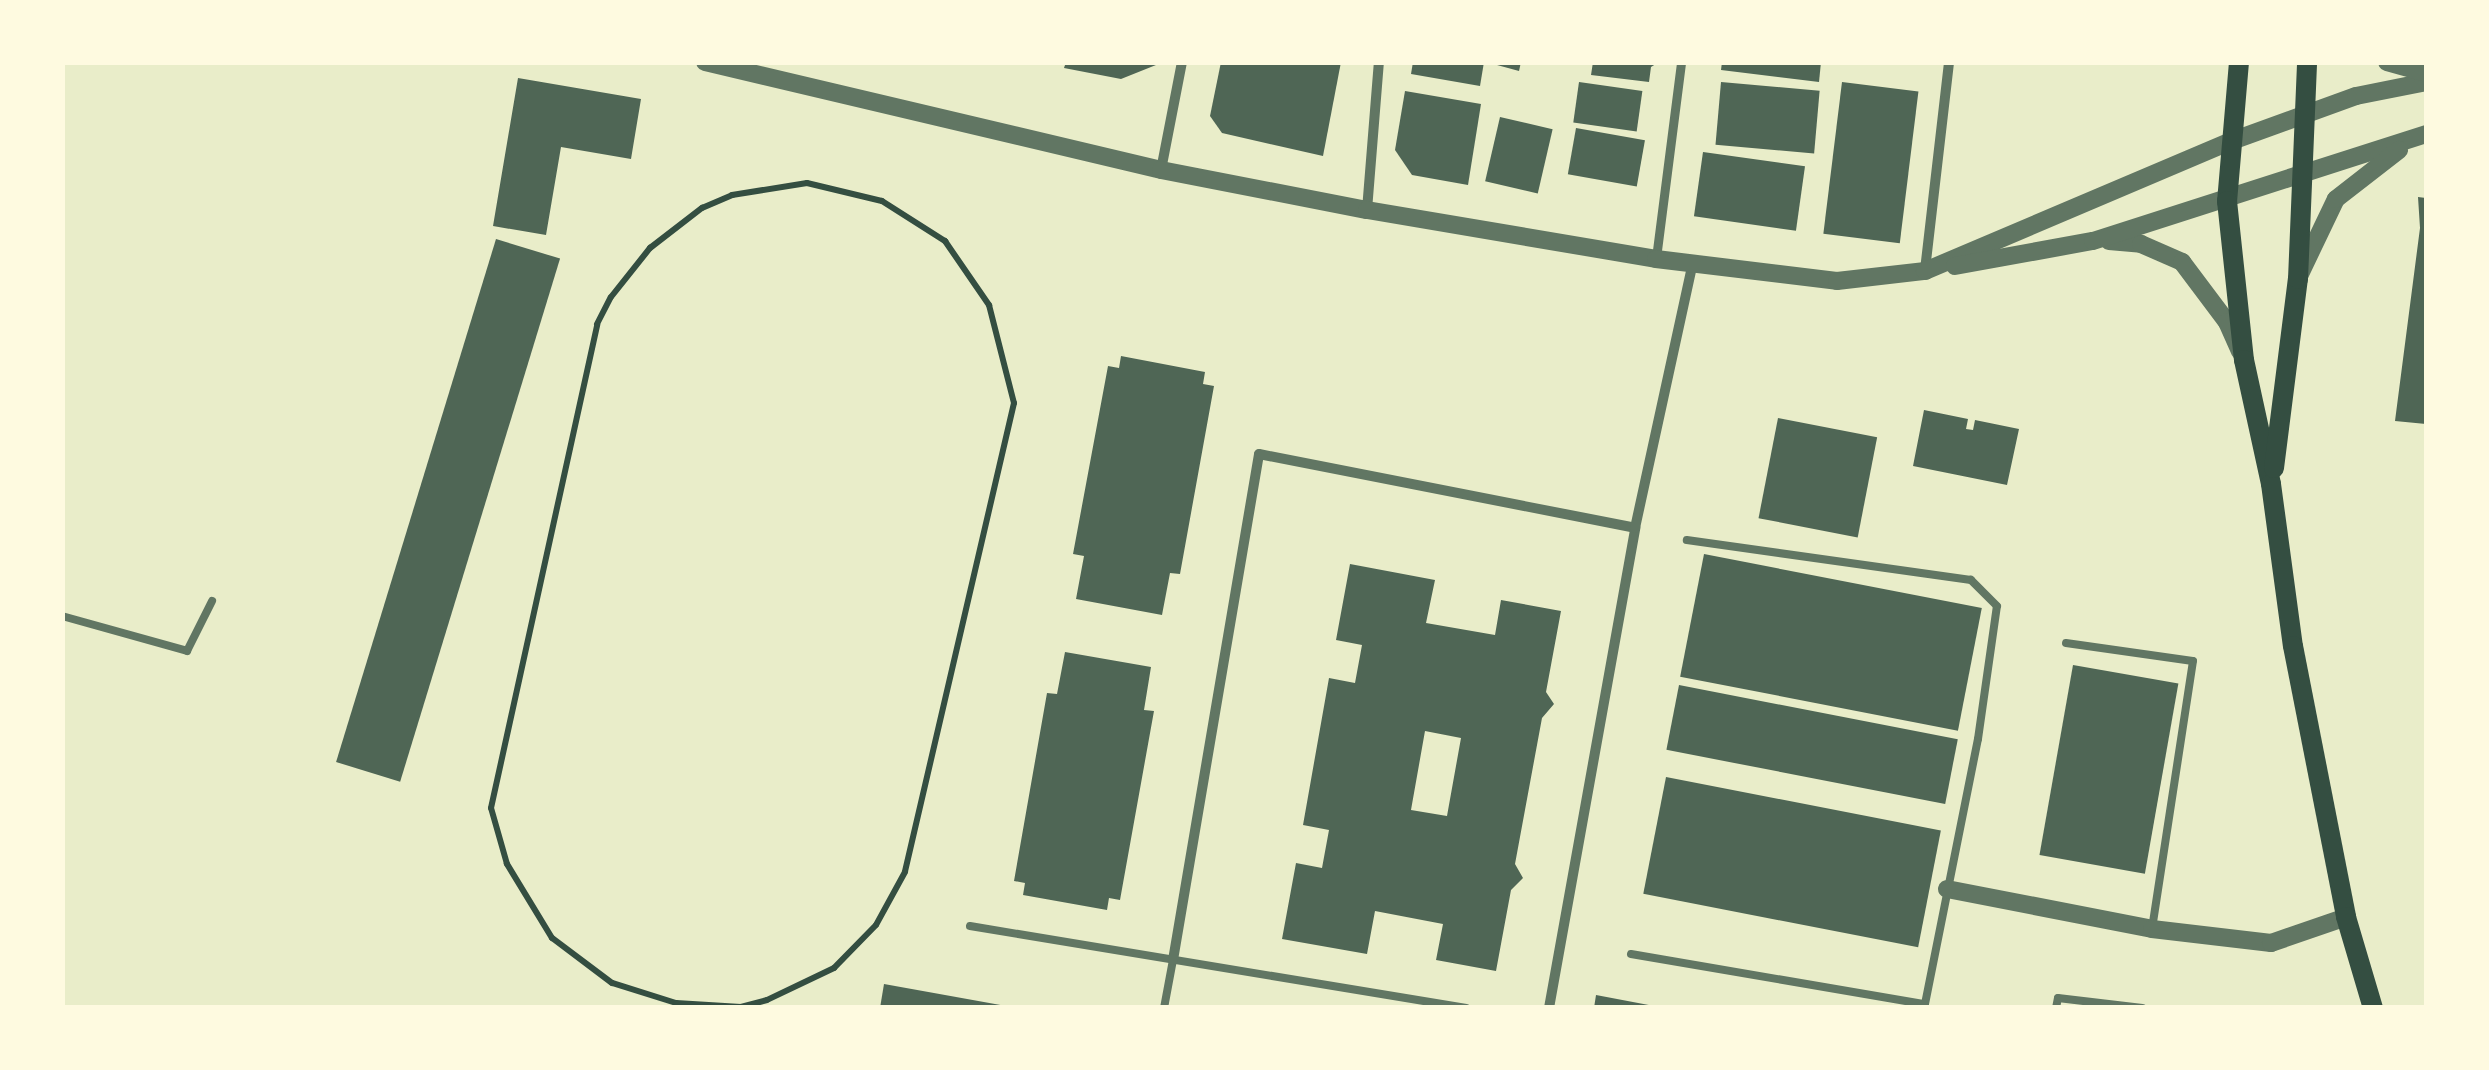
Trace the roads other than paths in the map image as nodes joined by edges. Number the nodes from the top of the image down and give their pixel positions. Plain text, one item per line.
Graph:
1 (1182, 62) edge
2 (1379, 62) edge
3 (1680, 62) edge
4 (1949, 62) edge
5 (2238, 62) edge
6 (2307, 62) edge
7 (2387, 62) edge
8 (712, 63) edge
9 (2426, 73) edge
10 (2426, 82) edge
11 (2306, 115) junction
12 (2426, 135) edge
13 (2228, 142) junction
14 (1161, 170) junction
15 (2306, 174) junction
16 (2228, 201) junction
17 (1368, 210) junction
18 (2093, 241) junction
19 (1656, 258) junction
20 (1693, 263) junction
21 (1925, 271) junction
22 (2298, 279) junction
23 (2244, 360) junction
24 (2272, 484) junction
25 (1635, 528) junction
26 (1687, 540) dead end
27 (212, 601) dead end
28 (62, 616) edge
29 (2066, 643) dead end
30 (1948, 889) junction
31 (2346, 916) junction
32 (970, 926) dead end
33 (2152, 929) junction
34 (1631, 954) dead end
35 (1173, 960) junction
36 (1925, 1006) edge
37 (1164, 1008) edge
38 (1466, 1008) edge
39 (1549, 1008) edge
40 (2056, 1008) edge
41 (2142, 1008) edge
42 (2373, 1008) edge

1 - 14 street
2 - 17 street
3 - 19 street
4 - 21 street
5 - 13 main road
6 - 11 main road
7 - 9 street
8 - 14 street
10 - 11 street
11 - 13 street
11 - 15 main road
12 - 15 street
12 - 22 street
13 - 16 main road
13 - 21 street
14 - 17 street
15 - 16 street
15 - 22 main road
16 - 18 street
16 - 23 main road
17 - 19 street
18 - 21 street
18 - 23 street
19 - 20 street
20 - 21 street
20 - 25 street
22 - 24 main road
23 - 24 main road
24 - 31 main road
25 - 35 street
25 - 39 street
26 - 30 lane
27 - 28 lane
29 - 33 lane
30 - 33 street
30 - 36 lane
31 - 33 street
31 - 42 main road
32 - 35 lane
34 - 36 lane
35 - 37 lane
35 - 38 lane
40 - 41 lane

